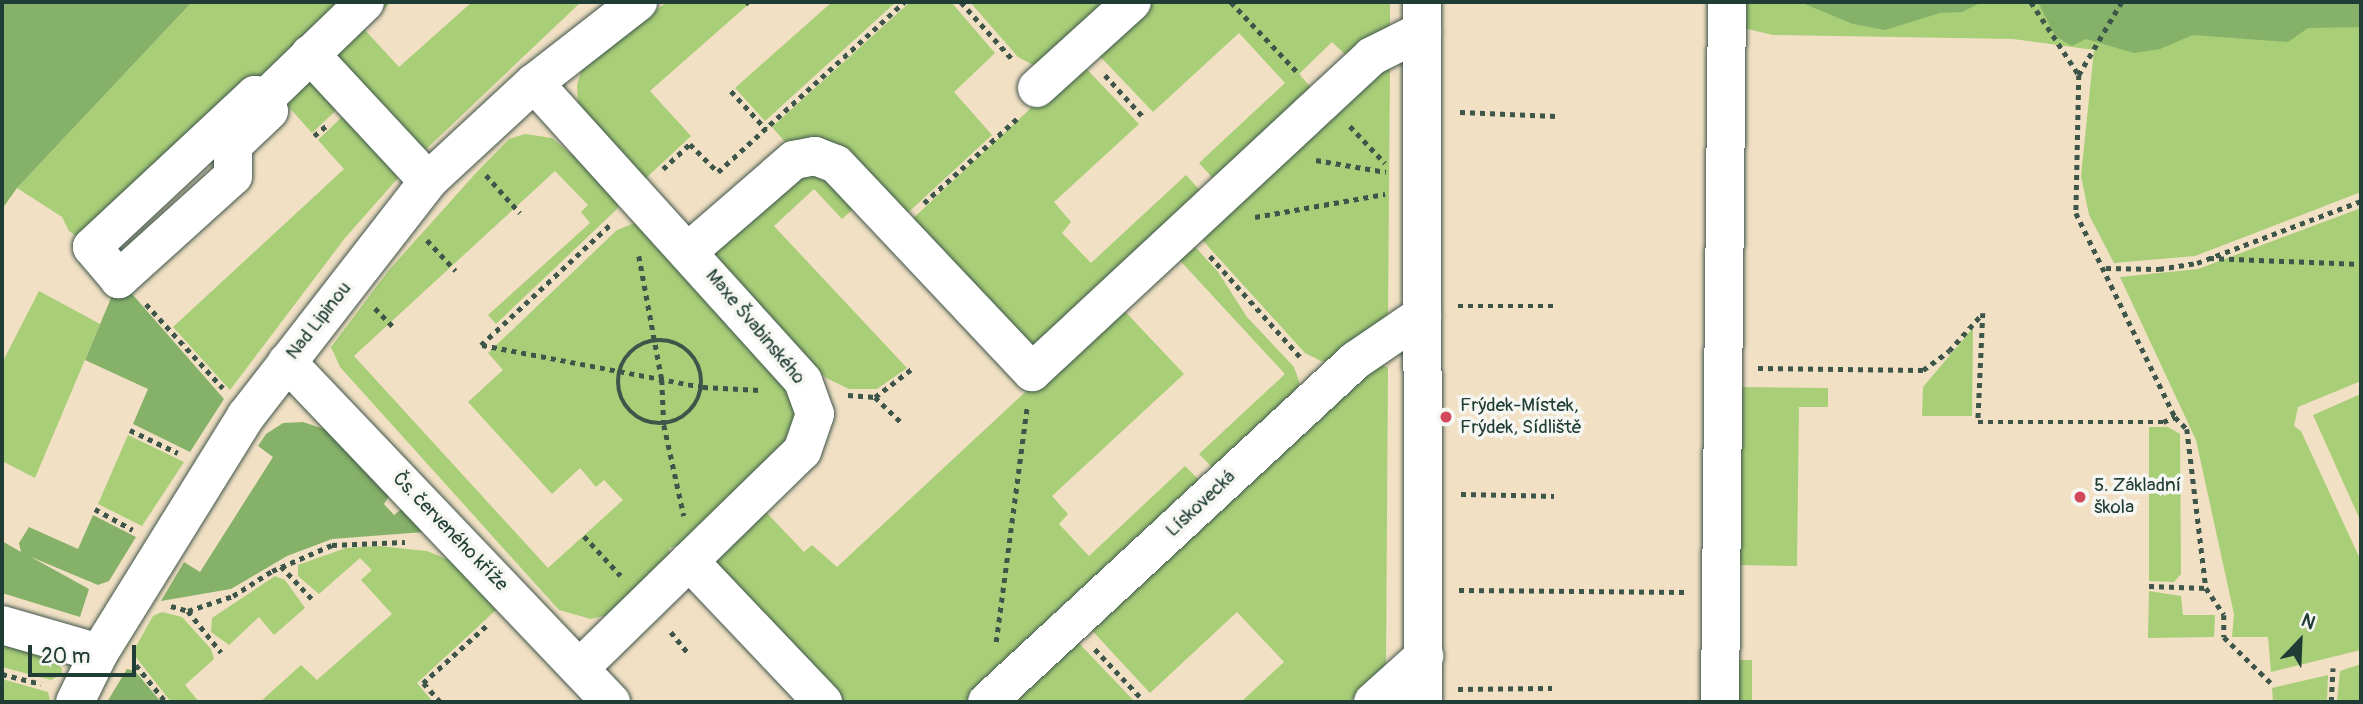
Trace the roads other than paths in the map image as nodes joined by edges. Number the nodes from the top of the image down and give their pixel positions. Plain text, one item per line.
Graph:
1 (365, 2) edge
2 (638, 2) edge
3 (1132, 2) edge
4 (1727, 2) edge
5 (1422, 16) edge
6 (310, 54) junction
7 (534, 83) junction
8 (1030, 100) road end
9 (428, 181) junction
10 (690, 250) junction
11 (113, 268) road end
12 (1434, 310) junction
13 (287, 362) junction
14 (689, 561) junction
15 (2, 625) edge
16 (113, 653) junction
17 (1424, 656) junction
18 (581, 667) junction
19 (1433, 696) edge
20 (75, 702) edge
21 (611, 702) edge
22 (823, 702) edge
23 (987, 702) edge
24 (1373, 702) edge
25 (1720, 702) edge

1 - 6 street
2 - 7 street, Nad Lipinou
3 - 8 street
4 - 25 street
5 - 10 street
5 - 12 street
6 - 9 street
6 - 11 street
7 - 9 street, Nad Lipinou
7 - 10 street, Maxe Švabinského
9 - 13 street, Nad Lipinou
10 - 14 street, Maxe Švabinského
12 - 17 street
12 - 23 street, Lískovecká
13 - 16 street, Nad Lipinou
13 - 18 street, Čs. červeného kříže
14 - 18 street, Maxe Švabinského
14 - 22 street
15 - 16 street
16 - 20 street, Nad Lipinou
17 - 19 street
17 - 24 street
18 - 21 street, Čs. červeného kříže

